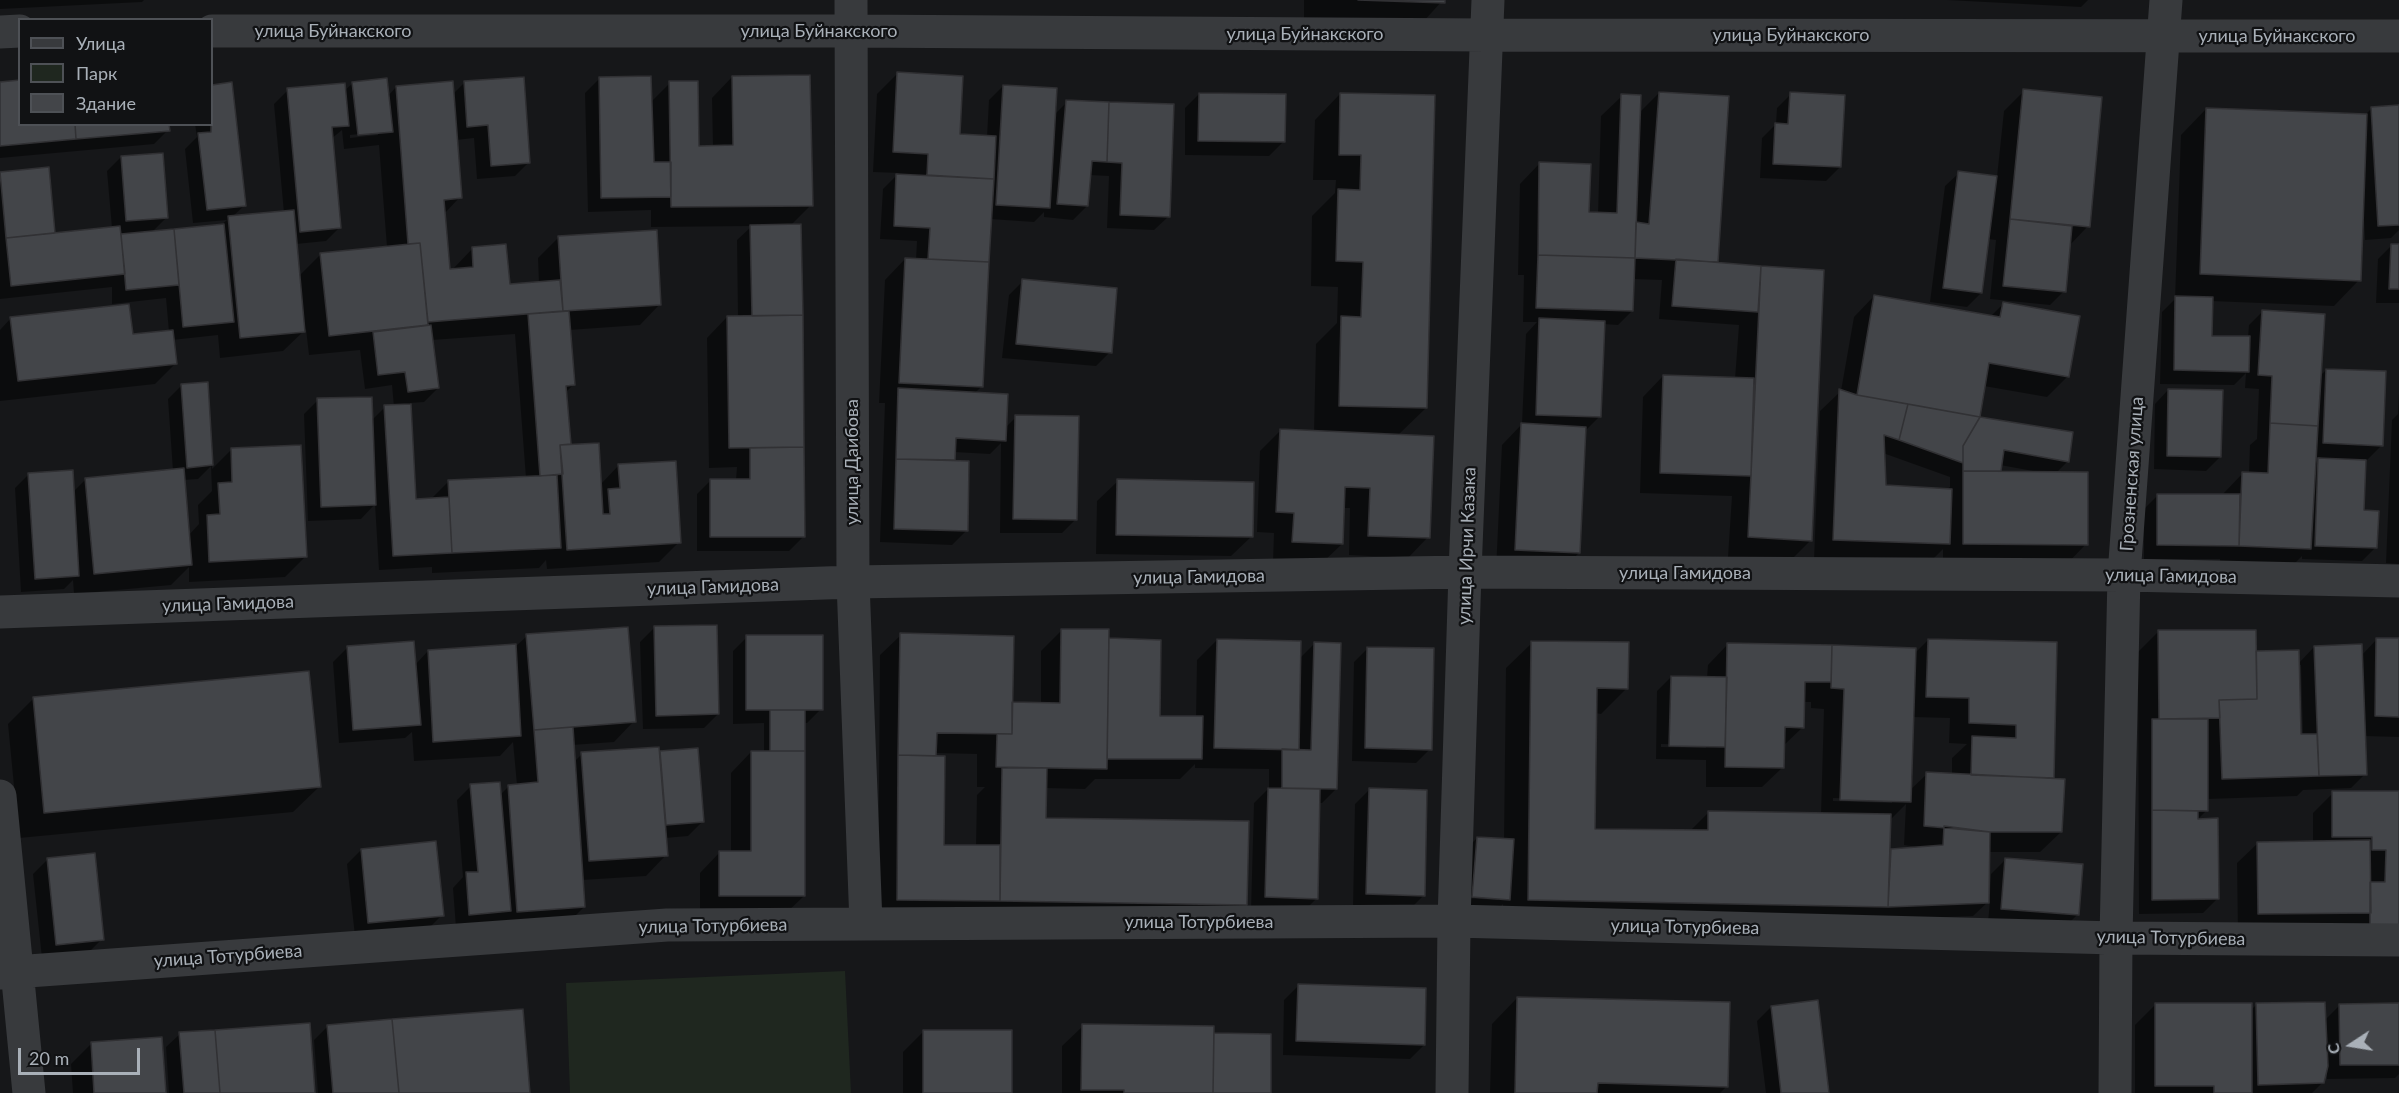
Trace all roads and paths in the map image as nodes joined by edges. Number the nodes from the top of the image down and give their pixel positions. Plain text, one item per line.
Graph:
1 (1488, 0) edge
2 (2166, 0) edge
3 (851, 16) edge
4 (213, 31) edge
5 (0, 32) edge
6 (18, 32) edge
7 (1487, 35) junction
8 (2163, 35) junction
9 (2399, 36) edge
10 (1465, 572) junction
11 (2124, 574) junction
12 (2399, 581) edge
13 (853, 582) junction
14 (0, 612) edge
15 (0, 796) edge
16 (1454, 921) junction
17 (866, 924) junction
18 (2116, 938) junction
19 (2399, 940) edge
20 (9, 972) edge
21 (29, 1093) edge
22 (1452, 1093) edge
23 (2115, 1093) edge

1 - 7 street, улица Ирчи Казака
2 - 8 street, Грозненская улица
3 - 4 street, улица Буйнакского
3 - 7 street, улица Буйнакского
3 - 13 street, улица Даибова
5 - 6 street
7 - 8 street, улица Буйнакского
7 - 10 street, улица Ирчи Казака
8 - 9 street, улица Буйнакского
8 - 11 street, Грозненская улица
10 - 11 street, улица Гамидова
10 - 13 street, улица Гамидова
10 - 16 street, улица Ирчи Казака
11 - 12 street, улица Гамидова
11 - 18 street, Грозненская улица
13 - 14 street, улица Гамидова
13 - 17 street, улица Даибова
15 - 20 street
16 - 17 street, улица Тотурбиева
16 - 18 street, улица Тотурбиева
16 - 22 street, улица Ирчи Казака
17 - 20 street, улица Тотурбиева
18 - 19 street, улица Тотурбиева
18 - 23 street, Грозненская улица
20 - 21 street

